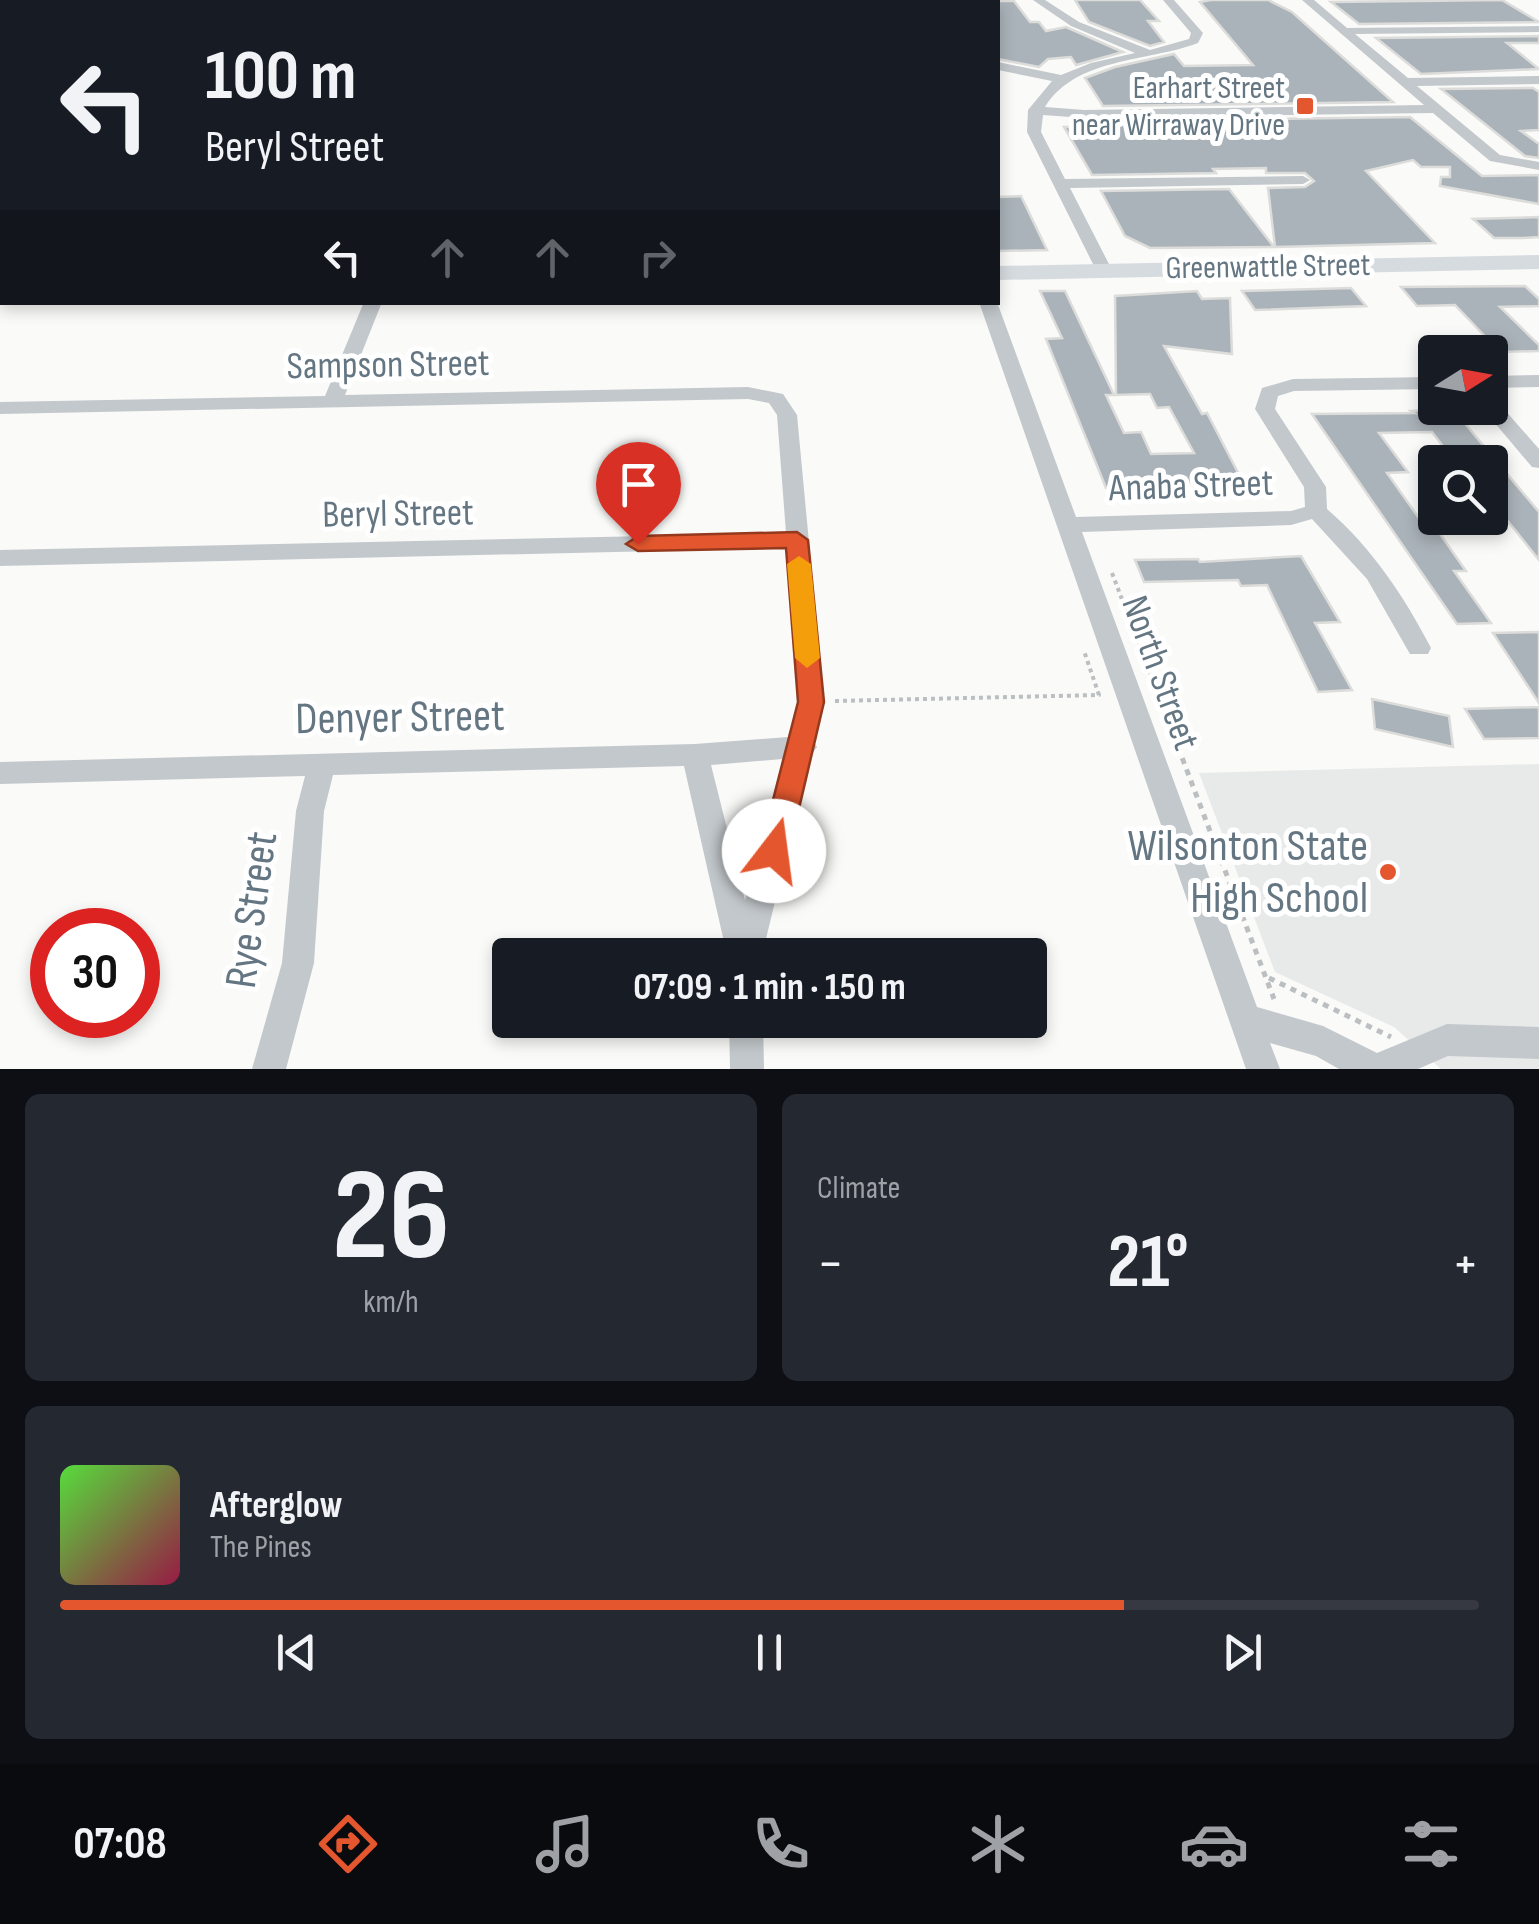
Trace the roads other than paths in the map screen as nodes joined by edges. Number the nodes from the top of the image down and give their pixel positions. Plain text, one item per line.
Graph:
1 (1038, 0) edge
2 (1168, 0) edge
3 (1306, 0) edge
4 (1539, 28) edge
5 (1343, 31) junction
6 (1146, 54) junction
7 (1000, 66) edge
8 (1062, 79) junction
9 (1539, 80) edge
10 (1405, 82) junction
11 (1436, 109) junction
12 (1035, 110) junction
13 (1539, 166) edge
14 (1303, 180) dead end
15 (1060, 184) junction
16 (1539, 262) edge
17 (1104, 270) junction
18 (1000, 273) edge
19 (371, 305) edge
20 (989, 305) edge
21 (1539, 381) edge
22 (1508, 382) edge
23 (1418, 383) edge
24 (332, 401) junction
25 (0, 408) edge
26 (1507, 425) edge
27 (1539, 462) edge
28 (1316, 511) junction
29 (1080, 524) junction
30 (797, 540) junction
31 (0, 558) edge
32 (1419, 648) dead end
33 (803, 747) junction
34 (696, 755) junction
35 (323, 762) junction
36 (0, 773) edge
37 (740, 938) edge
38 (749, 938) edge
39 (1245, 1019) junction
40 (746, 1038) edge
41 (1539, 1043) edge
42 (268, 1069) edge
43 (747, 1069) edge
44 (1263, 1069) edge
45 (1375, 1069) edge

1 - 6 street
2 - 6 street
3 - 5 street
4 - 5 street
5 - 10 street
6 - 8 street
7 - 8 street
8 - 12 street
9 - 10 street
10 - 11 street
11 - 12 street
11 - 13 street
12 - 15 street
14 - 15 street
15 - 17 street
16 - 17 main road, Greenwattle Street
17 - 18 main road, Greenwattle Street
19 - 24 street
20 - 29 street, North Street
21 - 22 street
23 - 28 street
24 - 25 street, Sampson Street
24 - 30 street, Sampson Street
26 - 27 street
28 - 29 street, Anaba Street
28 - 32 street
29 - 39 street, North Street
30 - 31 street, Beryl Street
30 - 33 street
33 - 34 street, Denyer Street
33 - 38 street
34 - 35 street, Denyer Street
34 - 37 street
35 - 36 street, Denyer Street
35 - 42 street, Rye Street
39 - 44 street, North Street
39 - 45 street
40 - 43 street
41 - 45 street

